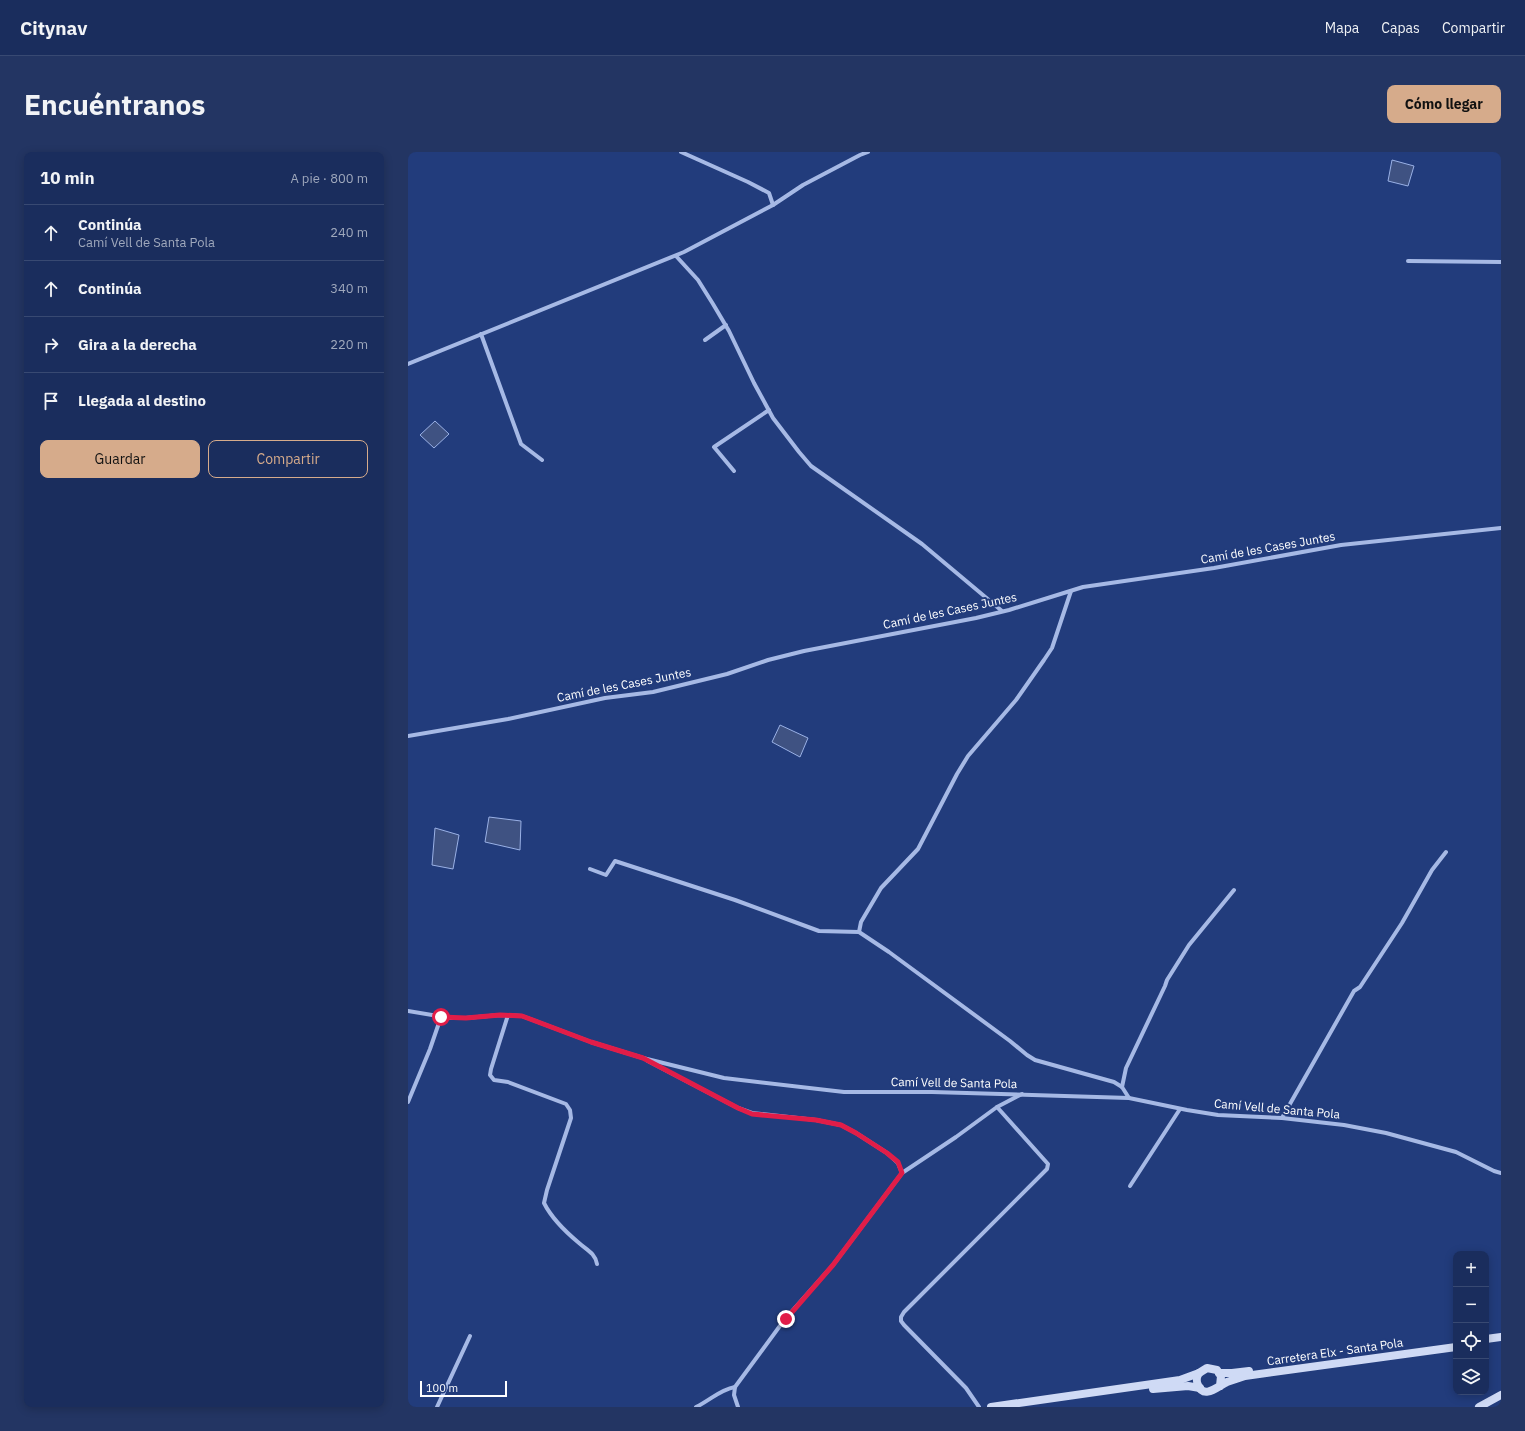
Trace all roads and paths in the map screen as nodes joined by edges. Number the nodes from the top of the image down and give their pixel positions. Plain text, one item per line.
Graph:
1 (681, 152) edge
2 (868, 152) edge
3 (773, 205) junction
4 (676, 256) junction
5 (1408, 261) dead end
6 (1501, 262) edge
7 (726, 325) junction
8 (481, 334) junction
9 (705, 340) dead end
10 (408, 364) edge
11 (769, 410) junction
12 (542, 460) dead end
13 (734, 472) dead end
14 (1501, 528) edge
15 (1071, 591) junction
16 (1002, 611) junction
17 (408, 736) edge
18 (1446, 852) dead end
19 (590, 869) dead end
20 (1234, 890) dead end
21 (859, 932) junction
22 (408, 1011) edge
23 (508, 1015) junction
24 (441, 1017) junction
25 (643, 1058) junction
26 (1122, 1087) junction
27 (1022, 1094) junction
28 (1129, 1098) junction
29 (408, 1102) edge
30 (996, 1107) junction
31 (1180, 1109) junction
32 (1282, 1118) junction
33 (902, 1173) junction
34 (1501, 1173) edge
35 (1130, 1186) dead end
36 (598, 1264) dead end
37 (470, 1336) dead end
38 (1501, 1337) edge
39 (1489, 1339) edge
40 (1501, 1341) edge
41 (1453, 1343) edge
42 (1489, 1343) edge
43 (1453, 1347) edge
44 (1199, 1372) junction
45 (1219, 1373) junction
46 (1220, 1386) junction
47 (735, 1387) junction
48 (1200, 1388) junction
49 (1501, 1395) edge
50 (437, 1407) edge
51 (696, 1407) edge
52 (738, 1407) edge
53 (979, 1407) edge
54 (991, 1407) edge
55 (1028, 1407) edge
56 (1479, 1407) edge

1 - 3 street
2 - 3 street
3 - 4 street
4 - 7 street
4 - 8 street
5 - 6 street
7 - 9 street
7 - 11 street
8 - 10 street
8 - 12 street
11 - 13 street
11 - 16 street
14 - 15 street, Camí de les Cases Juntes
15 - 16 street, Camí de les Cases Juntes
15 - 21 street
16 - 17 street, Camí de les Cases Juntes
18 - 32 street
19 - 21 street
20 - 26 street
21 - 26 street
22 - 24 street, Camí Vell de Santa Pola
23 - 24 street, Camí Vell de Santa Pola
23 - 25 street, Camí Vell de Santa Pola
23 - 36 street
24 - 29 street
25 - 27 street, Camí Vell de Santa Pola
25 - 33 street
26 - 28 street
27 - 28 street, Camí Vell de Santa Pola
27 - 30 street
28 - 31 street, Camí Vell de Santa Pola
30 - 33 street
30 - 53 street
31 - 32 street, Camí Vell de Santa Pola
31 - 35 street
32 - 34 street, Camí Vell de Santa Pola
33 - 47 street
37 - 50 street
38 - 39 main road
40 - 42 main road
41 - 45 main road, Carretera Elx - Santa Pola
43 - 46 main road, Carretera Elx - Santa Pola
44 - 45 main road
44 - 48 main road
44 - 54 main road
45 - 46 main road
46 - 48 main road
47 - 51 street
47 - 52 street
48 - 55 main road
49 - 56 main road

